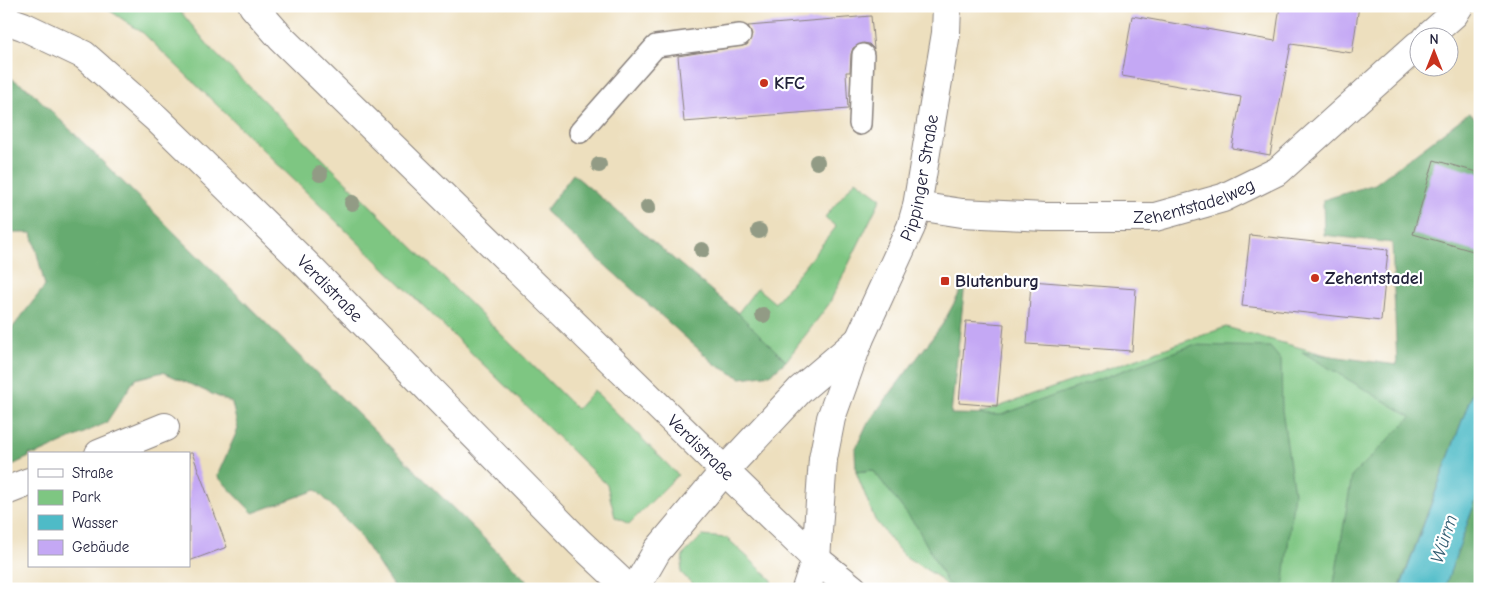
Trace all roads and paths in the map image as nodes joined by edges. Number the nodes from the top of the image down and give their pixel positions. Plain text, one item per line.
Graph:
1 (253, 6) edge
2 (947, 6) edge
3 (1459, 6) edge
4 (6, 20) edge
5 (1438, 28) edge
6 (740, 35) dead end
7 (1408, 54) edge
8 (863, 55) dead end
9 (860, 124) dead end
10 (580, 132) dead end
11 (917, 206) junction
12 (859, 340) junction
13 (165, 427) dead end
14 (105, 452) edge
15 (725, 470) junction
16 (28, 482) edge
17 (6, 491) edge
18 (816, 559) junction
19 (630, 589) edge
20 (635, 589) edge
21 (806, 589) edge
22 (853, 589) edge

1 - 15 main road, Verdistraße
2 - 11 main road, Pippinger Straße
3 - 5 main road
4 - 19 main road, Verdistraße
6 - 10 lane
7 - 11 main road, Zehentstadelweg
8 - 9 lane
11 - 12 main road, Pippinger Straße
12 - 15 main road, Pippinger Straße
12 - 18 main road, Pippinger Straße
13 - 14 main road
15 - 18 main road, Verdistraße
15 - 20 main road, Pippinger Straße
16 - 17 main road
18 - 21 main road, Pippinger Straße
18 - 22 main road, Verdistraße

